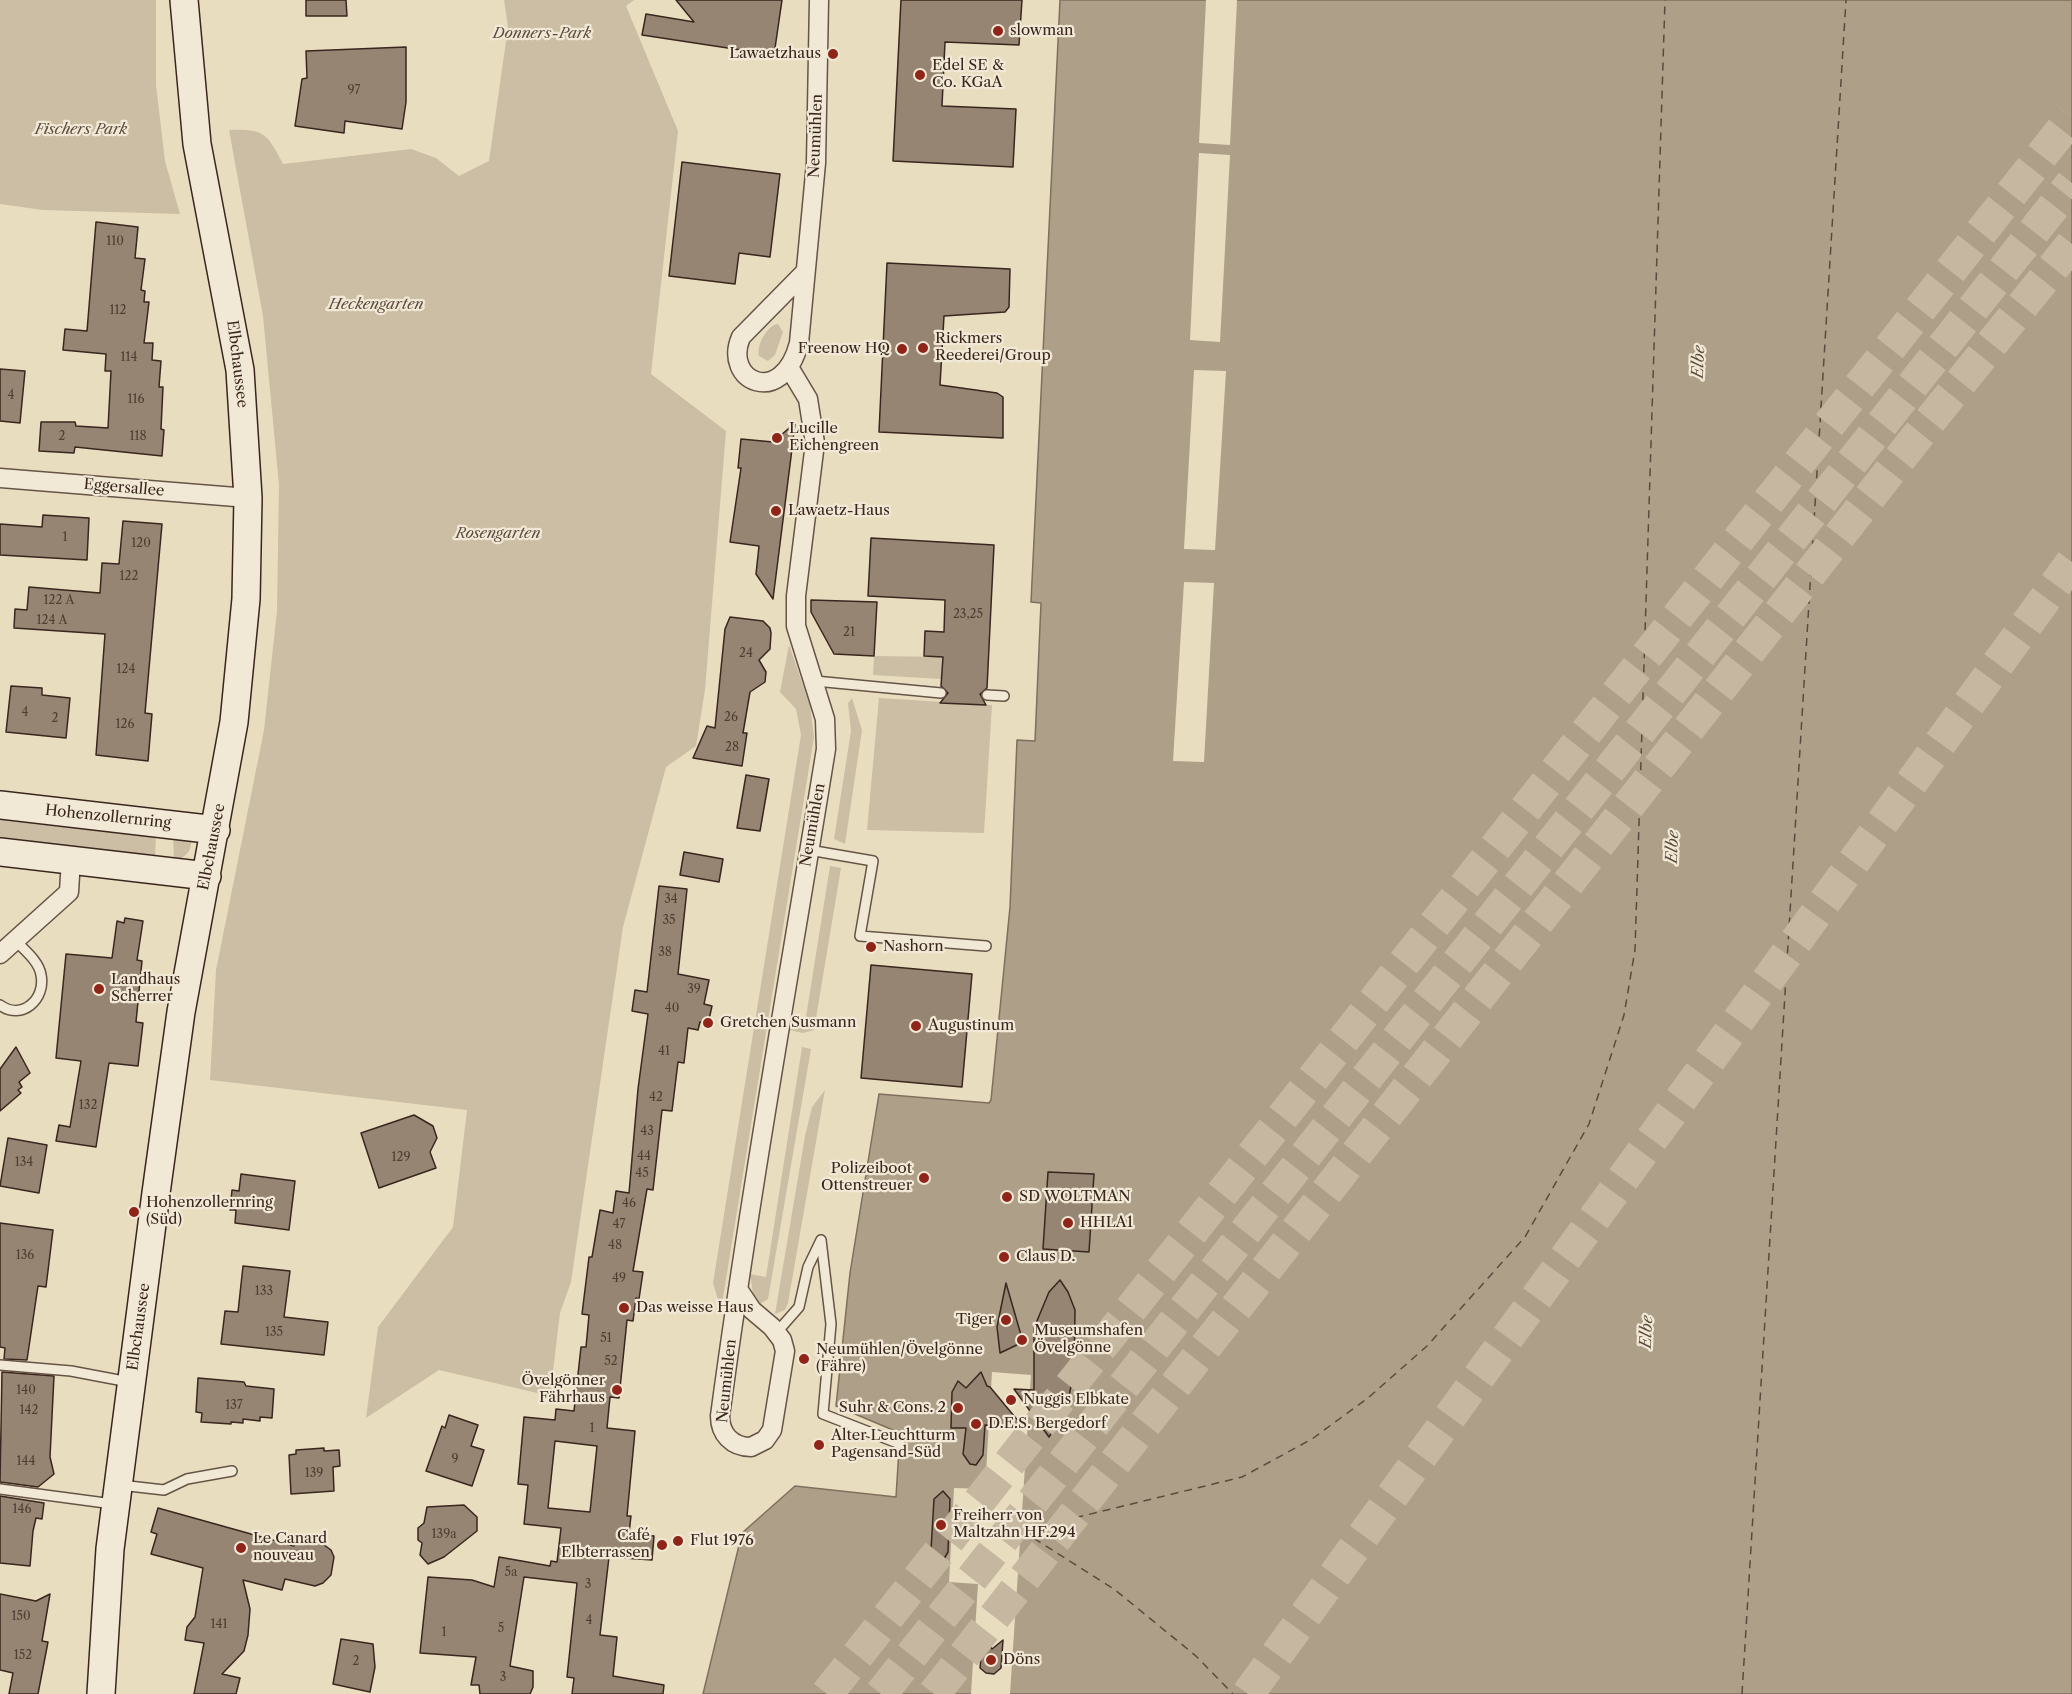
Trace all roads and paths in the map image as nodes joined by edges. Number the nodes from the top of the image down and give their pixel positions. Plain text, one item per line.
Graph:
1 (183, 0) edge
2 (819, 0) edge
3 (805, 272) junction
4 (790, 369) junction
5 (0, 478) edge
6 (248, 498) junction
7 (815, 681) junction
8 (941, 693) dead end
9 (987, 695) dead end
10 (1004, 696) dead end
11 (0, 805) edge
12 (216, 830) junction
13 (809, 850) junction
14 (0, 852) edge
15 (71, 859) junction
16 (207, 876) junction
17 (15, 940) junction
18 (986, 946) dead end
19 (0, 954) edge
20 (0, 1005) edge
21 (738, 1289) junction
22 (777, 1332) junction
23 (0, 1365) edge
24 (131, 1383) junction
25 (900, 1444) dead end
26 (232, 1471) dead end
27 (0, 1489) edge
28 (117, 1494) junction
29 (101, 1694) edge

1 - 6 main road, Elbchaussee
2 - 3 street, Neumühlen
3 - 4 street, Neumühlen
3 - 4 street
4 - 7 street, Neumühlen
5 - 6 street, Eggersallee
6 - 12 main road, Elbchaussee
7 - 8 lane
7 - 13 street, Neumühlen
9 - 10 lane
11 - 12 main road, Hohenzollernring
12 - 16 main road, Elbchaussee
13 - 18 lane
13 - 21 street, Neumühlen
14 - 15 main road
15 - 16 main road
15 - 17 street
16 - 24 main road, Elbchaussee
17 - 19 street
17 - 20 lane
21 - 22 street
21 - 22 street, Neumühlen
22 - 25 lane
23 - 24 lane
24 - 28 main road, Elbchaussee
26 - 28 lane
27 - 28 lane
28 - 29 main road, Elbchaussee

